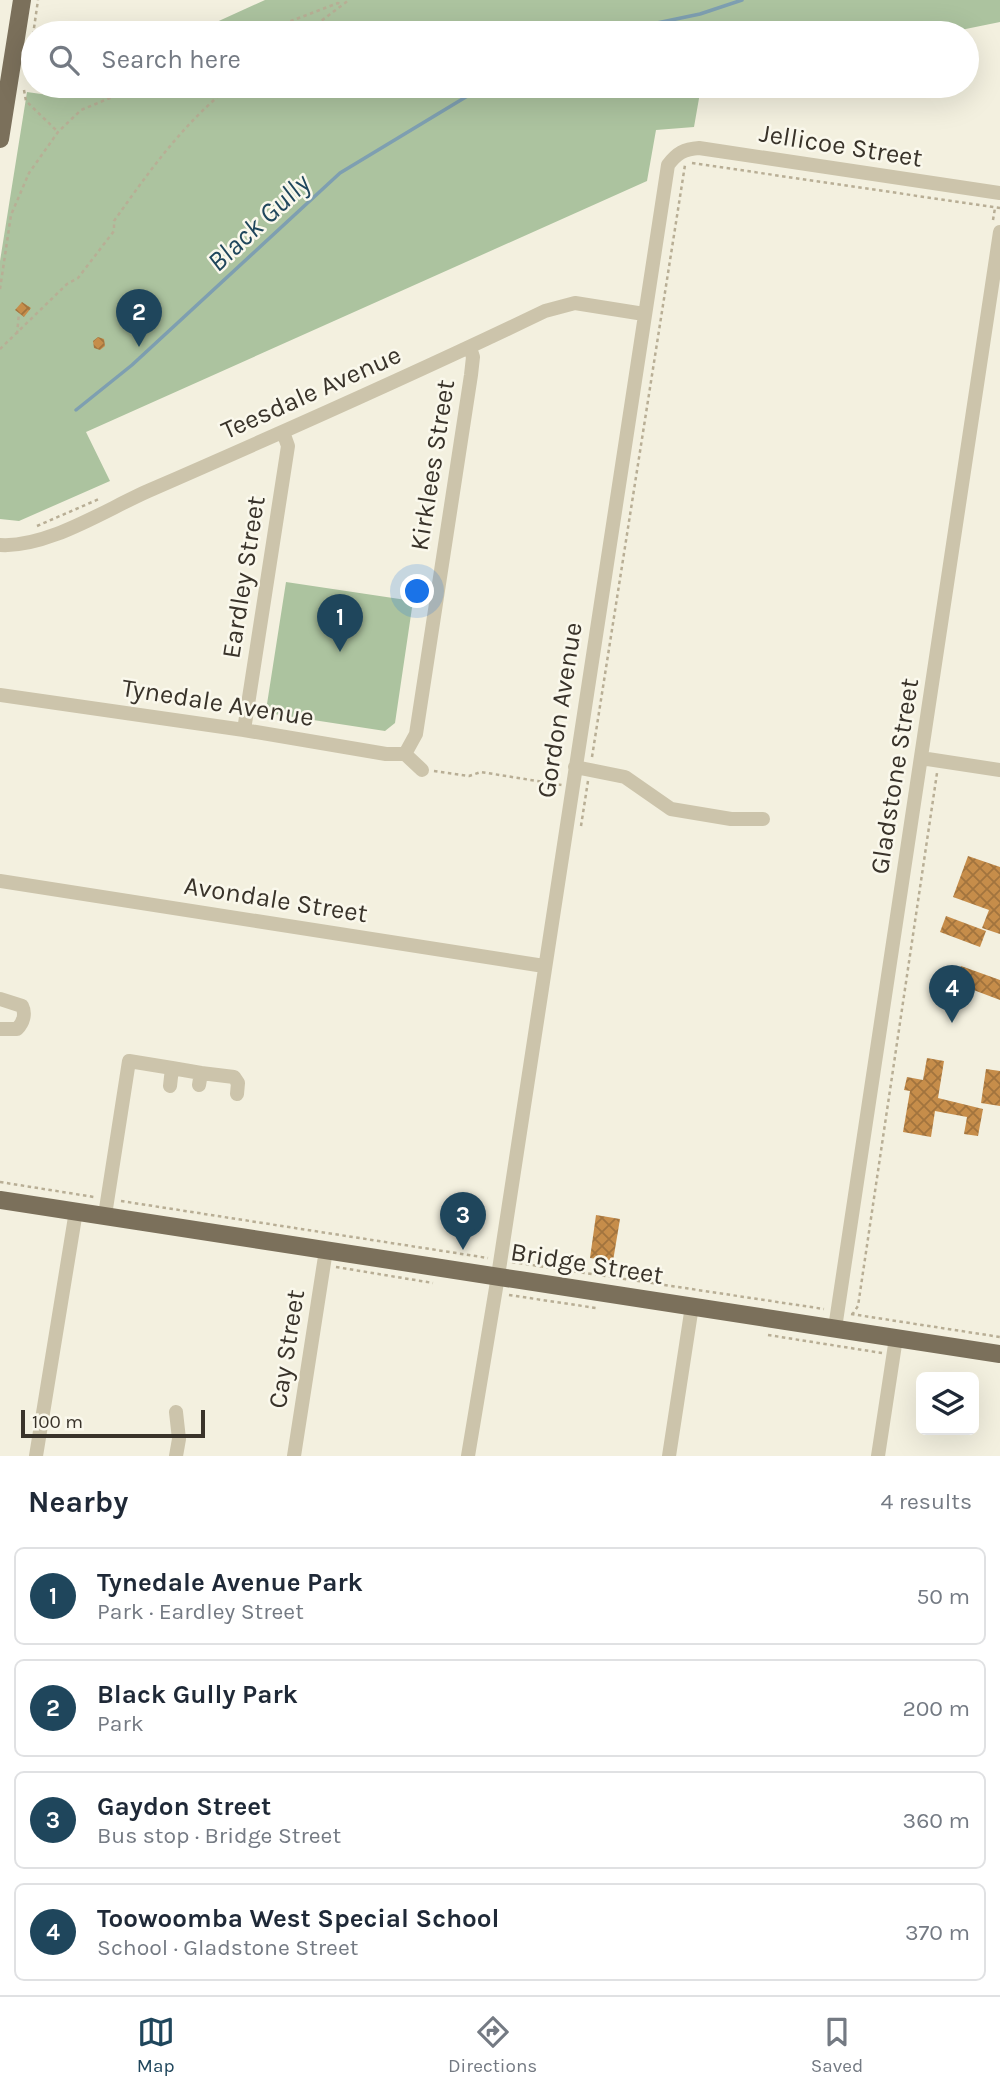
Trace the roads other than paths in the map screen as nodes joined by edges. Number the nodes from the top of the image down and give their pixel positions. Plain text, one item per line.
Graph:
1 (22, 0) edge
2 (0, 139) edge
3 (676, 155) joint
4 (1000, 194) edge
5 (1000, 232) edge
6 (644, 314) junction
7 (470, 348) junction
8 (283, 432) junction
9 (0, 545) edge
10 (0, 695) edge
11 (244, 730) junction
12 (405, 754) junction
13 (921, 758) junction
14 (575, 768) junction
15 (1000, 769) edge
16 (422, 770) road end
17 (763, 819) dead end
18 (0, 881) edge
19 (544, 966) junction
20 (0, 999) edge
21 (0, 1029) edge
22 (172, 1068) junction
23 (170, 1086) dead end
24 (237, 1094) dead end
25 (0, 1200) edge
26 (76, 1211) junction
27 (105, 1215) junction
28 (326, 1250) junction
29 (498, 1276) junction
30 (692, 1306) junction
31 (835, 1328) junction
32 (896, 1338) junction
33 (1000, 1354) edge
34 (176, 1412) dead end
35 (36, 1456) edge
36 (176, 1456) edge
37 (294, 1456) edge
38 (468, 1456) edge
39 (669, 1456) edge
40 (878, 1456) edge

1 - 2 main road
3 - 4 street, Jellicoe Street
3 - 6 street, Gordon Avenue
5 - 13 street, Gladstone Street
6 - 7 street, Teesdale Avenue
6 - 14 street, Gordon Avenue
7 - 8 street, Teesdale Avenue
7 - 12 street, Kirklees Street
8 - 9 street, Teesdale Avenue
8 - 11 street, Eardley Street
10 - 11 street, Tynedale Avenue
11 - 12 street, Tynedale Avenue
12 - 16 street
13 - 15 street
13 - 31 street, Gladstone Street
14 - 17 street
14 - 19 street, Gordon Avenue
18 - 19 street, Avondale Street
19 - 29 street, Gordon Avenue
20 - 21 street
22 - 23 street
22 - 24 street
22 - 27 street
25 - 26 main road, Bridge Street
26 - 27 main road, Bridge Street
26 - 35 street
27 - 28 main road, Bridge Street
28 - 29 main road, Bridge Street
28 - 37 street, Cay Street
29 - 30 main road, Bridge Street
29 - 38 street, Gordon Avenue
30 - 31 main road, Bridge Street
30 - 39 street
31 - 32 main road, Bridge Street
32 - 33 main road, Bridge Street
32 - 40 street
34 - 36 street

